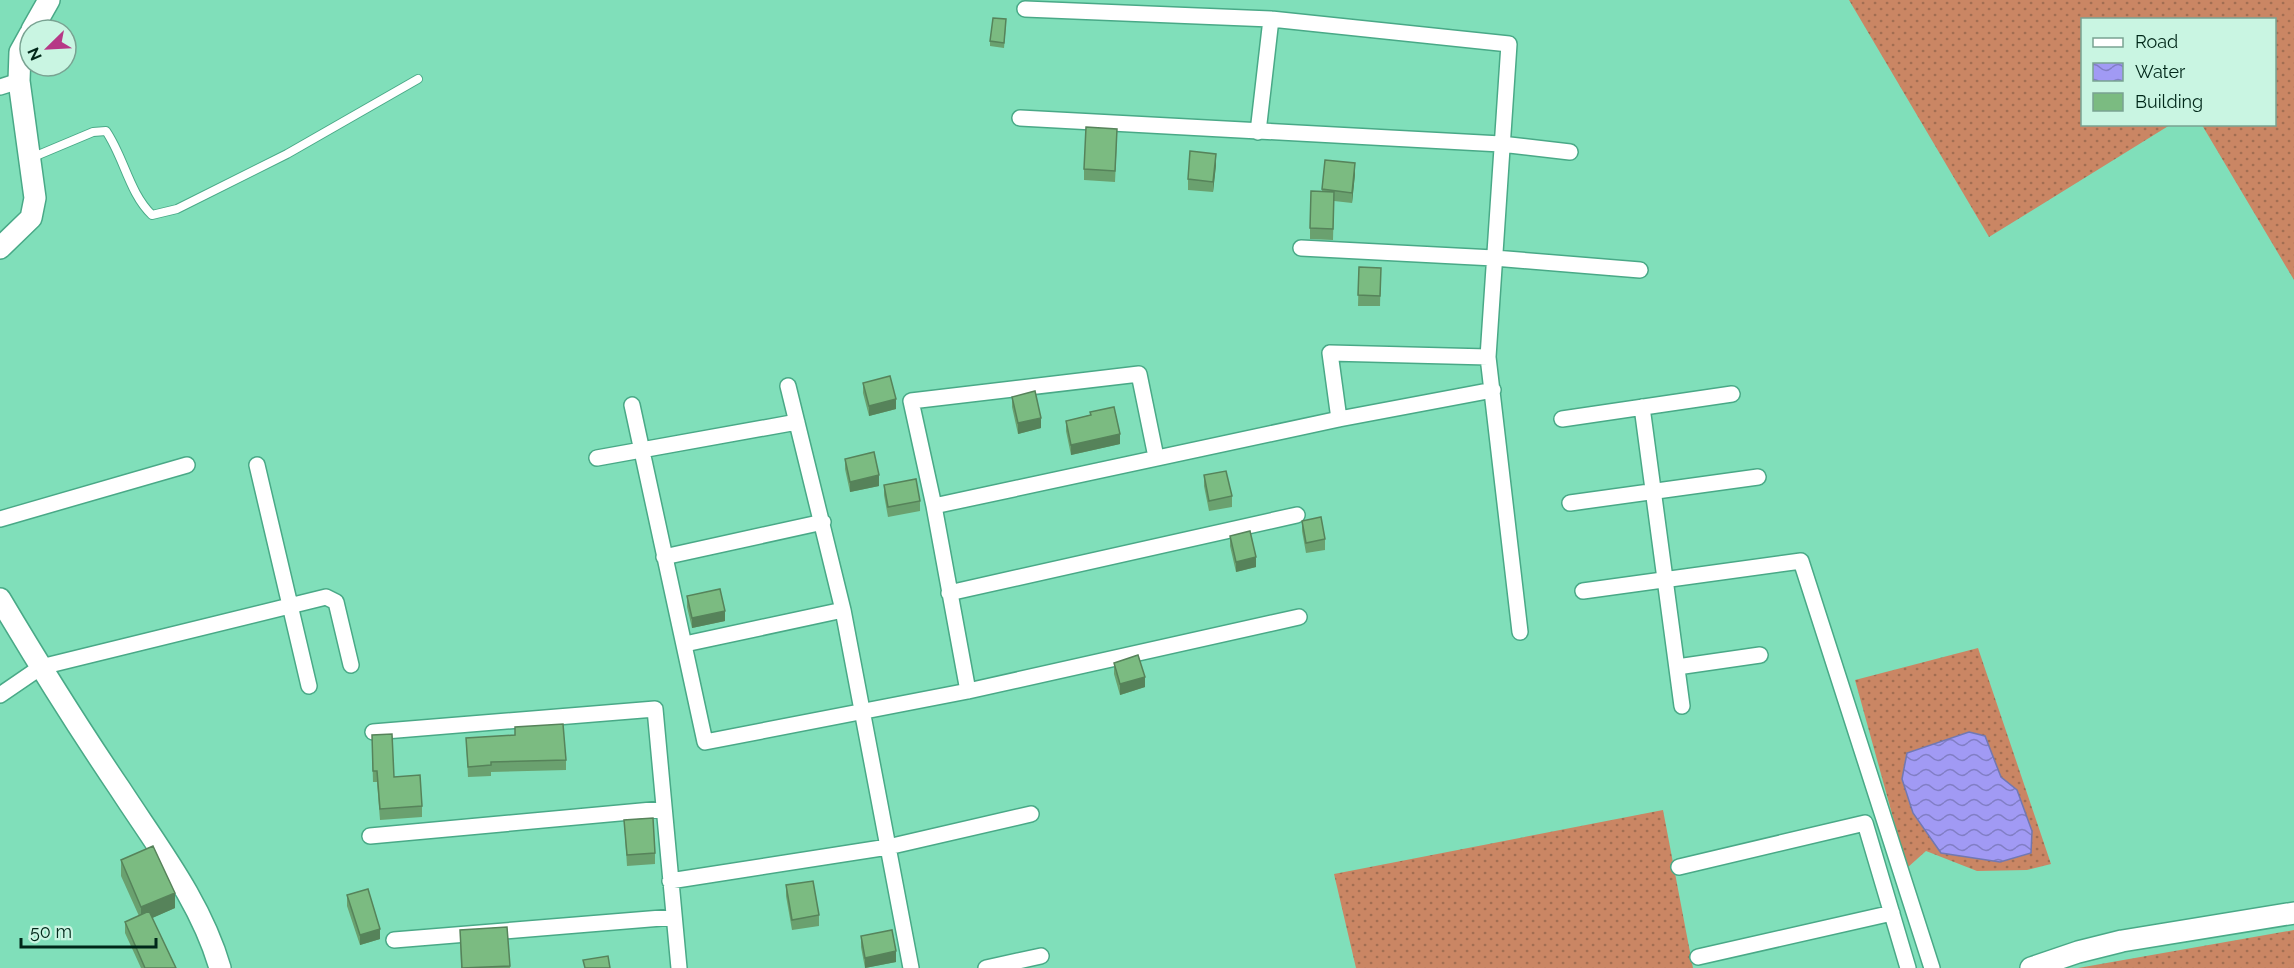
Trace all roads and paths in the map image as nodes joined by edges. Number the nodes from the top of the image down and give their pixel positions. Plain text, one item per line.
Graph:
1 (49, 0) edge
2 (1025, 9) dead end
3 (39, 18) edge
4 (1271, 19) junction
5 (18, 57) edge
6 (418, 79) dead end
7 (5, 86) edge
8 (1020, 118) dead end
9 (1258, 132) junction
10 (1501, 144) junction
11 (1570, 152) dead end
12 (31, 158) junction
13 (0, 248) edge
14 (1301, 248) dead end
15 (1494, 258) junction
16 (1640, 270) dead end
17 (1488, 357) junction
18 (788, 386) dead end
19 (1493, 390) junction
20 (1732, 394) dead end
21 (632, 405) dead end
22 (1642, 407) junction
23 (1339, 419) junction
24 (1562, 419) dead end
25 (797, 422) junction
26 (642, 450) junction
27 (1156, 457) junction
28 (597, 458) dead end
29 (187, 465) dead end
30 (257, 465) dead end
31 (1758, 477) dead end
32 (1653, 492) junction
33 (1570, 503) dead end
34 (934, 506) junction
35 (1297, 515) dead end
36 (0, 519) edge
37 (823, 522) junction
38 (664, 557) junction
39 (1665, 580) junction
40 (1583, 591) dead end
41 (949, 593) junction
42 (0, 599) edge
43 (290, 604) junction
44 (843, 609) junction
45 (1299, 617) dead end
46 (1520, 632) dead end
47 (685, 644) junction
48 (1760, 655) dead end
49 (351, 665) dead end
50 (41, 667) junction
51 (1677, 667) junction
52 (309, 686) dead end
53 (968, 690) junction
54 (0, 695) edge
55 (1682, 706) dead end
56 (862, 712) junction
57 (373, 732) edge
58 (663, 809) junction
59 (1031, 814) dead end
60 (370, 836) dead end
61 (888, 847) junction
62 (1679, 867) dead end
63 (670, 881) junction
64 (1892, 913) junction
65 (2294, 913) edge
66 (674, 916) junction
67 (394, 940) dead end
68 (1041, 956) dead end
69 (1698, 957) dead end
70 (220, 968) edge
71 (679, 968) edge
72 (911, 968) edge
73 (986, 968) edge
74 (1908, 968) edge
75 (1932, 968) edge
76 (2031, 968) edge

1 - 3 main road
2 - 4 street
4 - 9 street
4 - 10 street
5 - 7 main road
6 - 12 lane
7 - 12 main road
8 - 9 street
9 - 10 street
10 - 11 street
10 - 15 street
12 - 13 main road
14 - 15 street
15 - 16 street
15 - 17 street
17 - 19 street
17 - 23 street
18 - 25 street
19 - 23 street
19 - 46 street
20 - 22 street
21 - 26 street
22 - 24 street
22 - 32 street
23 - 27 street
25 - 26 street
25 - 37 street
26 - 28 street
26 - 38 street
27 - 34 street
27 - 34 street
29 - 36 street
30 - 43 street
31 - 32 street
32 - 33 street
32 - 39 street
34 - 41 street
35 - 41 street
37 - 38 street
37 - 44 street
38 - 47 street
39 - 40 street
39 - 51 street
39 - 75 street
41 - 53 street
42 - 50 main road
43 - 49 street
43 - 50 street
43 - 52 street
44 - 47 street
44 - 56 street
45 - 53 street
47 - 56 street
48 - 51 street
50 - 54 street
50 - 70 main road
51 - 55 street
53 - 56 street
56 - 61 street
57 - 58 street
58 - 60 street
58 - 63 street
59 - 61 street
61 - 63 street
61 - 72 street
62 - 64 street
63 - 66 street
64 - 69 street
64 - 74 street
65 - 76 main road
66 - 67 street
66 - 71 street
68 - 73 street

